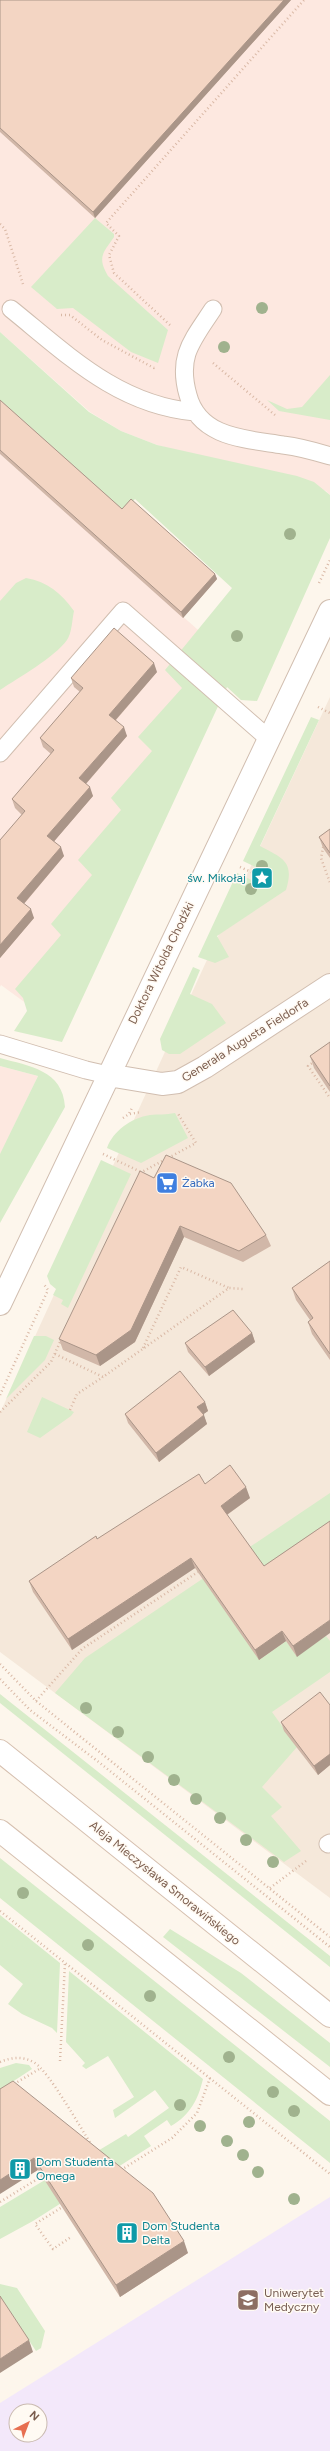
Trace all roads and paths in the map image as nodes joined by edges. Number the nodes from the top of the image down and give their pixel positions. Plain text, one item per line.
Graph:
1 (304, 0) edge
2 (0, 224) edge
3 (23, 285) dead end
4 (11, 309) dead end
5 (213, 310) dead end
6 (58, 315) dead end
7 (190, 343) junction
8 (161, 364) dead end
9 (195, 412) junction
10 (270, 416) dead end
11 (330, 456) edge
12 (330, 611) edge
13 (269, 739) junction
14 (0, 753) edge
15 (325, 839) edge
16 (240, 867) dead end
17 (258, 875) dead end
18 (330, 883) edge
19 (330, 985) edge
20 (0, 1044) edge
21 (319, 1058) edge
22 (108, 1074) junction
23 (330, 1098) edge
24 (174, 1107) dead end
25 (106, 1156) dead end
26 (141, 1172) junction
27 (137, 1179) edge
28 (229, 1288) junction
29 (242, 1289) dead end
30 (1, 1299) edge
31 (65, 1333) edge
32 (143, 1349) junction
33 (55, 1354) junction
34 (103, 1377) junction
35 (70, 1410) dead end
36 (0, 1412) edge
37 (198, 1572) edge
38 (0, 1664) edge
39 (0, 1679) edge
40 (36, 1701) junction
41 (0, 1751) edge
42 (0, 1832) edge
43 (329, 1843) edge
44 (270, 1888) junction
45 (0, 1911) edge
46 (330, 1937) edge
47 (330, 1947) edge
48 (65, 1963) junction
49 (330, 2016) edge
50 (60, 2061) dead end
51 (0, 2062) edge
52 (41, 2068) junction
53 (210, 2078) junction
54 (12, 2086) edge
55 (330, 2094) edge
56 (85, 2149) edge
57 (120, 2171) edge
58 (46, 2174) edge
59 (330, 2174) edge
60 (0, 2202) edge
61 (68, 2204) edge
62 (71, 2237) dead end

1 - 7 path
2 - 3 path
4 - 9 lane
5 - 7 lane
6 - 8 path
7 - 9 lane
7 - 10 path
9 - 11 lane
12 - 13 street, Doktora Witolda Chodźki
13 - 14 lane
13 - 22 street, Doktora Witolda Chodźki
15 - 18 path
16 - 17 path
19 - 22 street, Generała Augusta Fieldorfa
20 - 22 lane
21 - 23 path
22 - 30 street, Doktora Witolda Chodźki
24 - 26 path
25 - 26 path
26 - 27 path
28 - 29 path
28 - 32 path
28 - 32 path
31 - 33 path
32 - 34 path
33 - 34 path
33 - 36 path
34 - 35 path
37 - 40 path
38 - 40 path
39 - 47 path
40 - 44 path
41 - 49 street, Aleja Mieczysława Smorawińskiego
42 - 55 street
43 - 44 path
44 - 46 path
45 - 48 path
48 - 50 path
48 - 53 path
51 - 52 path
52 - 54 path
52 - 56 path
53 - 57 path
53 - 59 path
58 - 60 path
61 - 62 path

